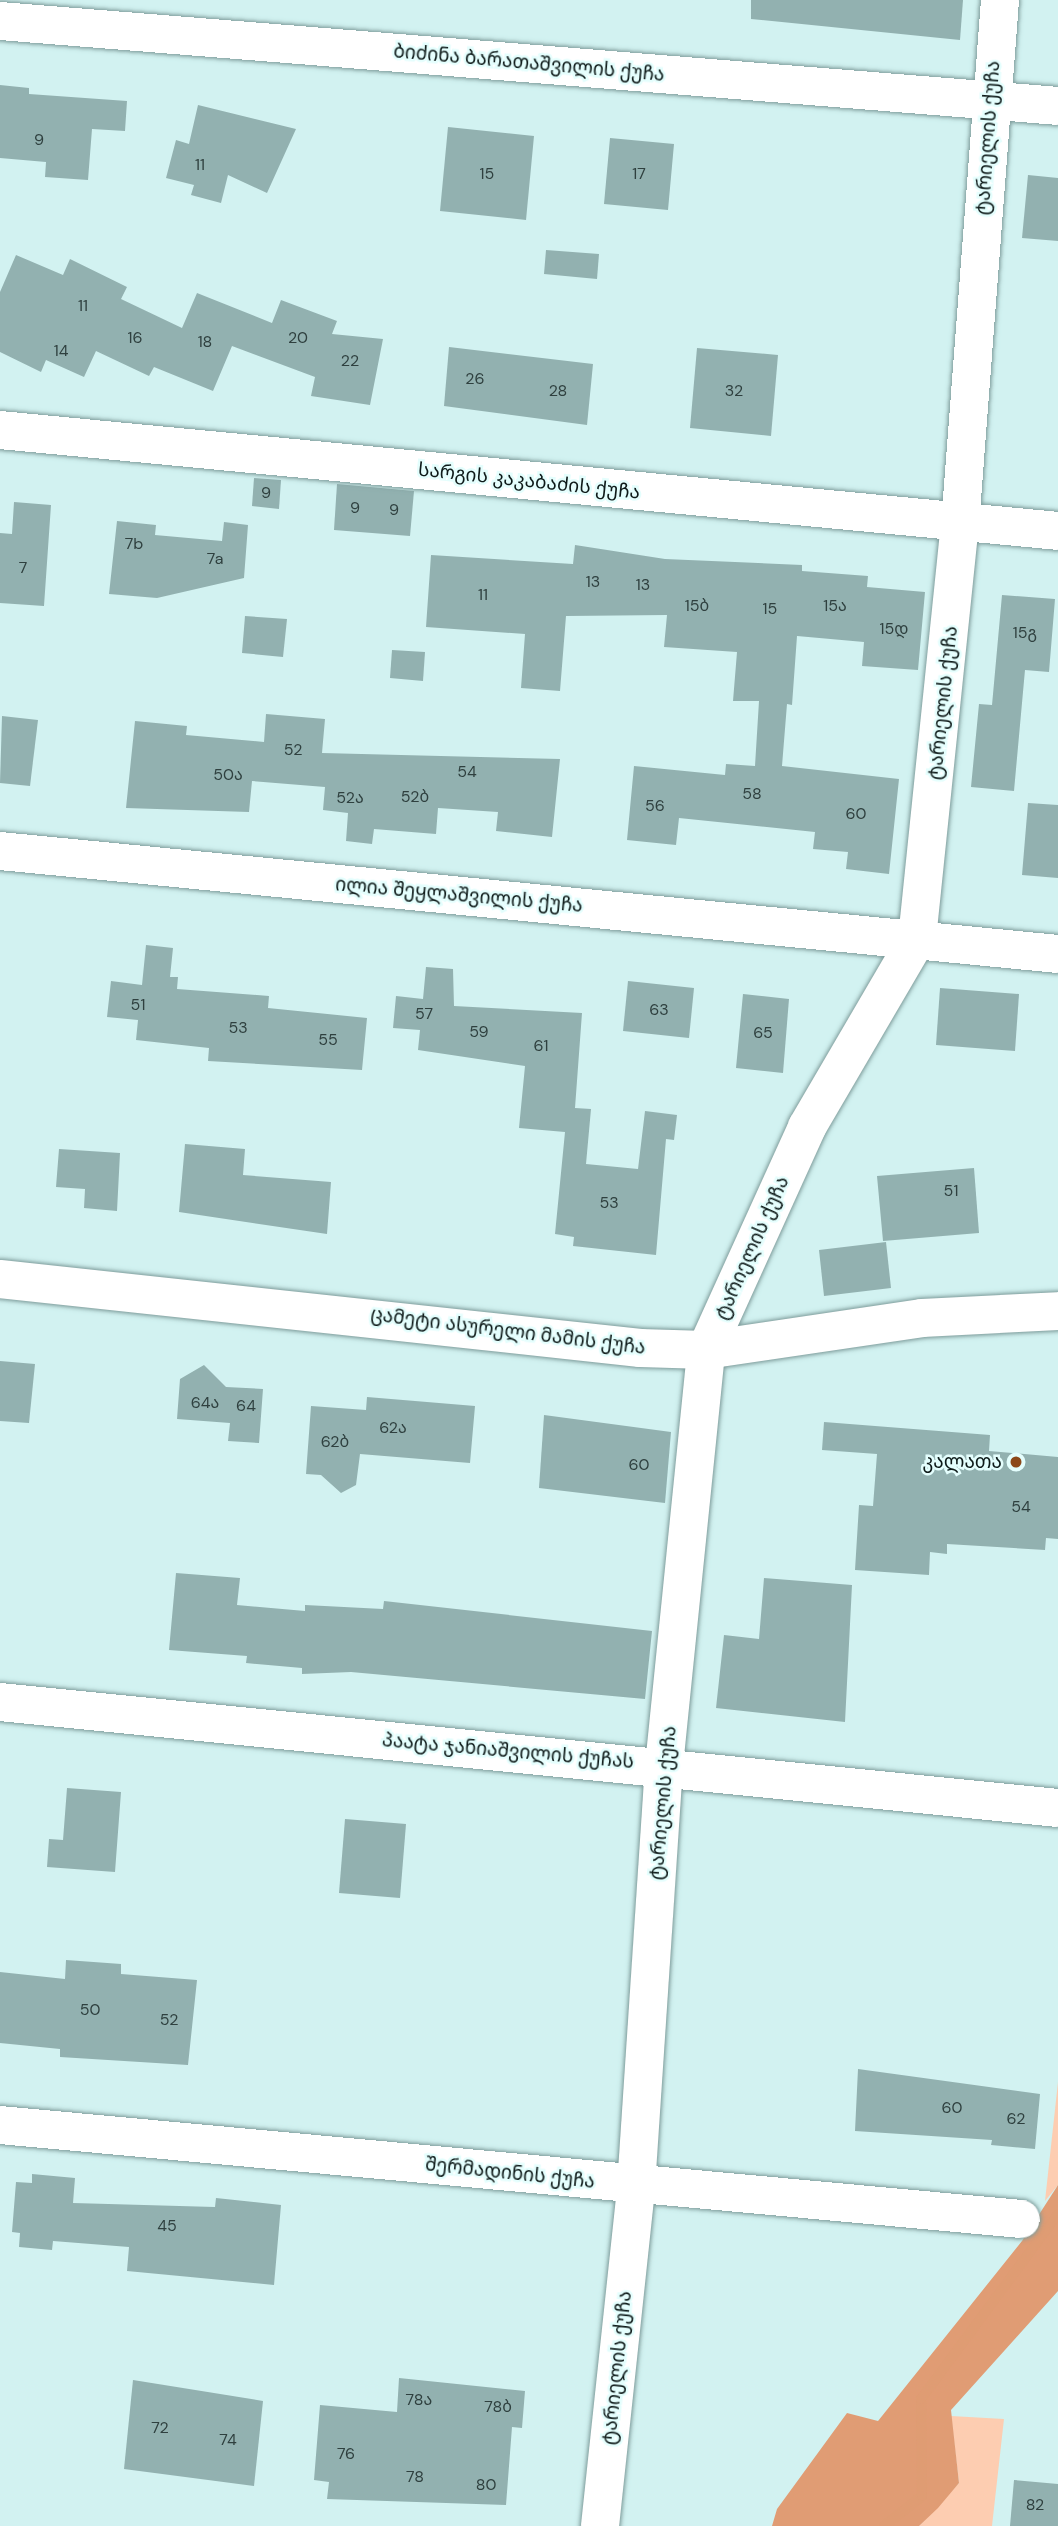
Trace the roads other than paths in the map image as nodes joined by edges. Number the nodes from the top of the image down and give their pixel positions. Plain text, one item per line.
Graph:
1 (1000, 0) edge
2 (0, 21) edge
3 (990, 100) junction
4 (1058, 106) edge
5 (0, 430) edge
6 (960, 525) junction
7 (1058, 531) edge
8 (0, 851) edge
9 (917, 939) junction
10 (1058, 954) edge
11 (0, 1279) edge
12 (1058, 1311) edge
13 (706, 1350) junction
14 (0, 1702) edge
15 (664, 1766) junction
16 (1058, 1808) edge
17 (0, 2125) edge
18 (636, 2187) junction
19 (1021, 2219) dead end
20 (600, 2526) edge

1 - 3 street, ტარიელის ქუჩა
2 - 3 street, ბიძინა ბარათაშვილის ქუჩა
3 - 4 street, ბიძინა ბარათაშვილის ქუჩა
3 - 6 street, ტარიელის ქუჩა
5 - 6 street, სარგის კაკაბაძის ქუჩა
6 - 7 street, სარგის კაკაბაძის ქუჩა
6 - 9 street, ტარიელის ქუჩა
8 - 9 street, ილია შეყლაშვილის ქუჩა
9 - 10 street, ილია შეყლაშვილის ქუჩა
9 - 13 street, ტარიელის ქუჩა
11 - 13 street, ცამეტი ასურელი მამის ქუჩა
12 - 13 street, ცამეტი ასურელი მამის ქუჩა
13 - 15 street, ტარიელის ქუჩა
14 - 15 street, პაატა ჯანიაშვილის ქუჩას
15 - 16 street, პაატა ჯანიაშვილის ქუჩას
15 - 18 street, ტარიელის ქუჩა
17 - 18 street, შერმადინის ქუჩა
18 - 19 street, შერმადინის ქუჩა
18 - 20 street, ტარიელის ქუჩა

